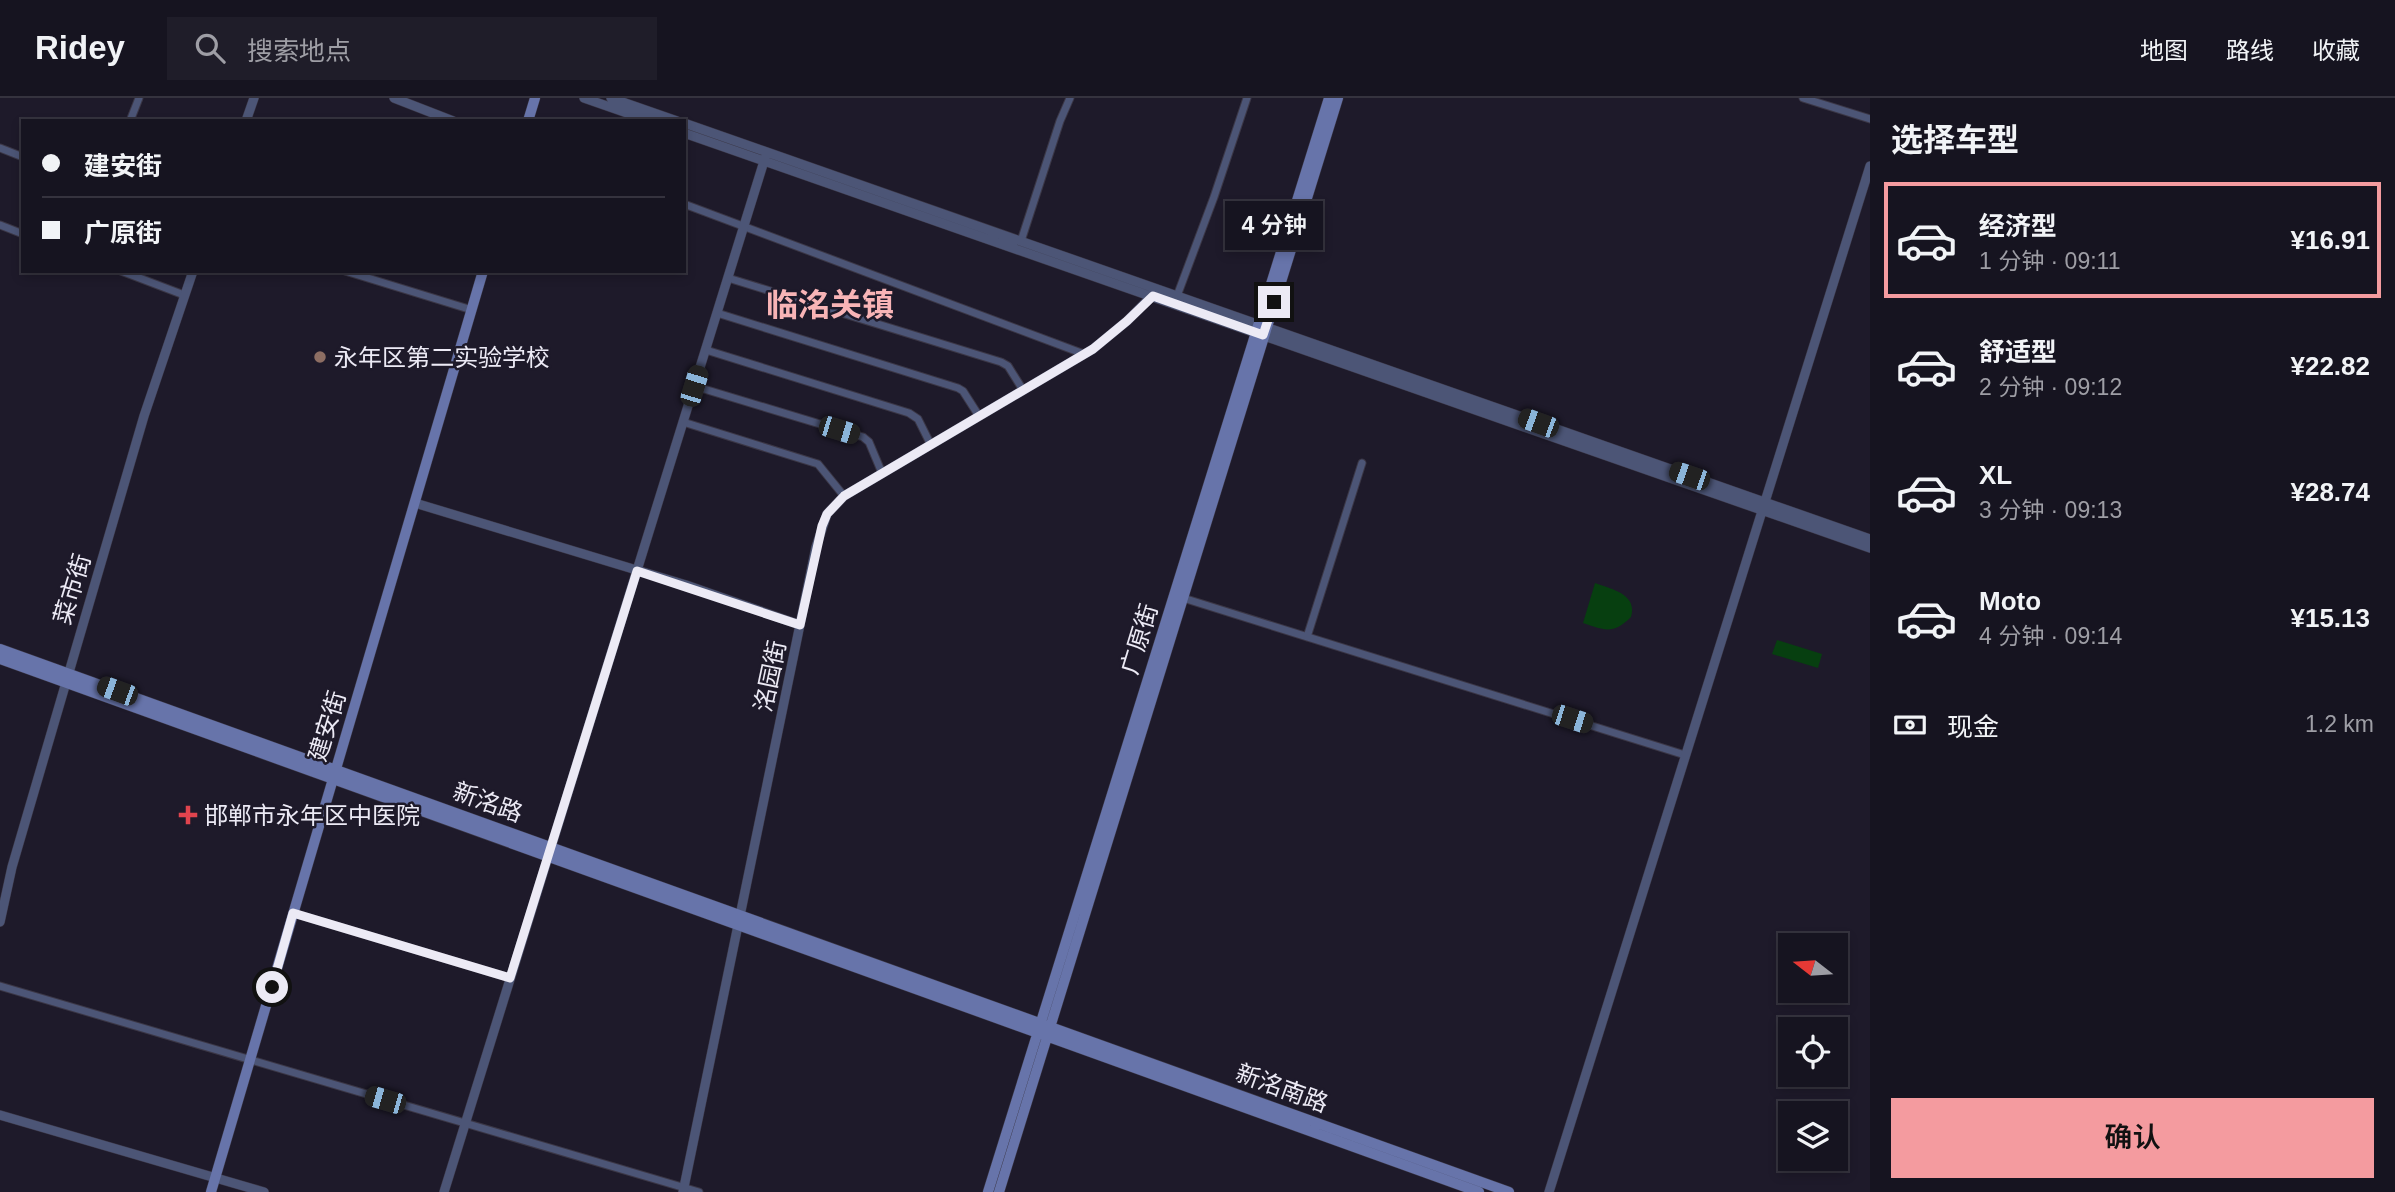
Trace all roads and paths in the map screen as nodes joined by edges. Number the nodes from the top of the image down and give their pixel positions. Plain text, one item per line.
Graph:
1 (139, 98) edge
2 (254, 98) edge
3 (394, 98) edge
4 (535, 98) edge
5 (584, 98) edge
6 (611, 98) edge
7 (1070, 98) edge
8 (1247, 98) edge
9 (1329, 98) edge
10 (1338, 98) edge
11 (1803, 98) edge
12 (131, 119) edge
13 (247, 119) edge
14 (448, 119) edge
15 (529, 119) edge
16 (644, 119) edge
17 (671, 119) edge
18 (1870, 119) edge
19 (686, 124) edge
20 (686, 133) edge
21 (0, 148) edge
22 (21, 156) edge
23 (766, 156) junction
24 (1870, 166) edge
25 (686, 205) edge
26 (0, 225) edge
27 (744, 225) junction
28 (21, 232) edge
29 (1021, 241) junction
30 (126, 273) edge
31 (191, 273) edge
32 (352, 273) edge
33 (482, 273) edge
34 (728, 278) junction
35 (184, 295) junction
36 (1153, 296) junction
37 (1177, 296) junction
38 (472, 310) junction
39 (717, 313) junction
40 (1261, 330) junction
41 (706, 350) junction
42 (1084, 354) junction
43 (694, 386) junction
44 (1023, 390) junction
45 (979, 416) junction
46 (683, 422) junction
47 (931, 445) junction
48 (1362, 463) dead end
49 (882, 473) junction
50 (844, 496) junction
51 (415, 503) junction
52 (1763, 506) junction
53 (1870, 539) edge
54 (1870, 548) edge
55 (637, 571) junction
56 (1183, 598) junction
57 (800, 625) junction
58 (1307, 637) junction
59 (0, 649) edge
60 (0, 659) edge
61 (66, 678) junction
62 (1685, 755) junction
63 (335, 774) junction
64 (549, 852) junction
65 (293, 913) junction
66 (739, 920) junction
67 (0, 922) edge
68 (510, 978) junction
69 (0, 986) edge
70 (1044, 1030) junction
71 (250, 1060) junction
72 (0, 1115) edge
73 (465, 1124) junction
74 (215, 1178) junction
75 (683, 1190) edge
76 (211, 1192) edge
77 (264, 1192) edge
78 (444, 1192) edge
79 (699, 1192) edge
80 (988, 1192) edge
81 (999, 1192) edge
82 (1479, 1192) edge
83 (1509, 1192) edge
84 (1549, 1192) edge

1 - 12 street
2 - 13 street
3 - 14 street
4 - 15 main road
5 - 16 street
6 - 17 street
7 - 29 street
8 - 37 street
9 - 40 main road, 广原街
10 - 40 main road, 广原街
11 - 18 street
19 - 23 street
20 - 23 street
21 - 22 street
23 - 27 street
23 - 29 street
23 - 36 street
24 - 52 street
25 - 27 street
26 - 28 street
27 - 34 street
27 - 42 street
29 - 37 street
30 - 35 street
31 - 35 street, 菜市街
32 - 38 street
33 - 38 main road, 建安街
34 - 39 street
34 - 44 street
35 - 61 street, 菜市街
36 - 40 street
36 - 42 street, 洺园街
37 - 40 street
38 - 51 main road, 建安街
39 - 41 street
39 - 45 street
40 - 52 street
40 - 56 main road, 广原街
40 - 70 main road, 广原街
41 - 43 street
41 - 47 street
42 - 44 street, 洺园街
43 - 46 street
43 - 49 street
44 - 45 street, 洺园街
45 - 47 street, 洺园街
46 - 50 street
46 - 55 street
47 - 49 street, 洺园街
48 - 58 street
49 - 50 street, 洺园街
50 - 57 street, 洺园街
51 - 55 street
51 - 63 main road, 建安街
52 - 53 street
52 - 54 street
52 - 62 street
55 - 57 street
55 - 64 street
56 - 58 street
56 - 70 main road, 广原街
57 - 66 street, 洺园街
58 - 62 street
59 - 61 main road, 新洺路
60 - 61 main road, 新洺路
61 - 63 main road, 新洺路
61 - 67 street, 菜市街
62 - 84 street
63 - 64 main road, 新洺路
63 - 65 main road, 建安街
64 - 66 main road, 新洺路
64 - 68 street
65 - 68 street
65 - 71 main road, 建安街
66 - 70 main road, 新洺路
66 - 75 street, 洺园街
68 - 73 street
69 - 71 street
70 - 80 main road, 广原街
70 - 81 main road, 广原街
70 - 82 main road, 新洺南路
70 - 83 main road, 新洺南路
71 - 73 street
71 - 74 main road, 建安街
72 - 74 street
73 - 75 street
73 - 78 street
74 - 76 main road, 建安街
74 - 77 street
75 - 79 street

